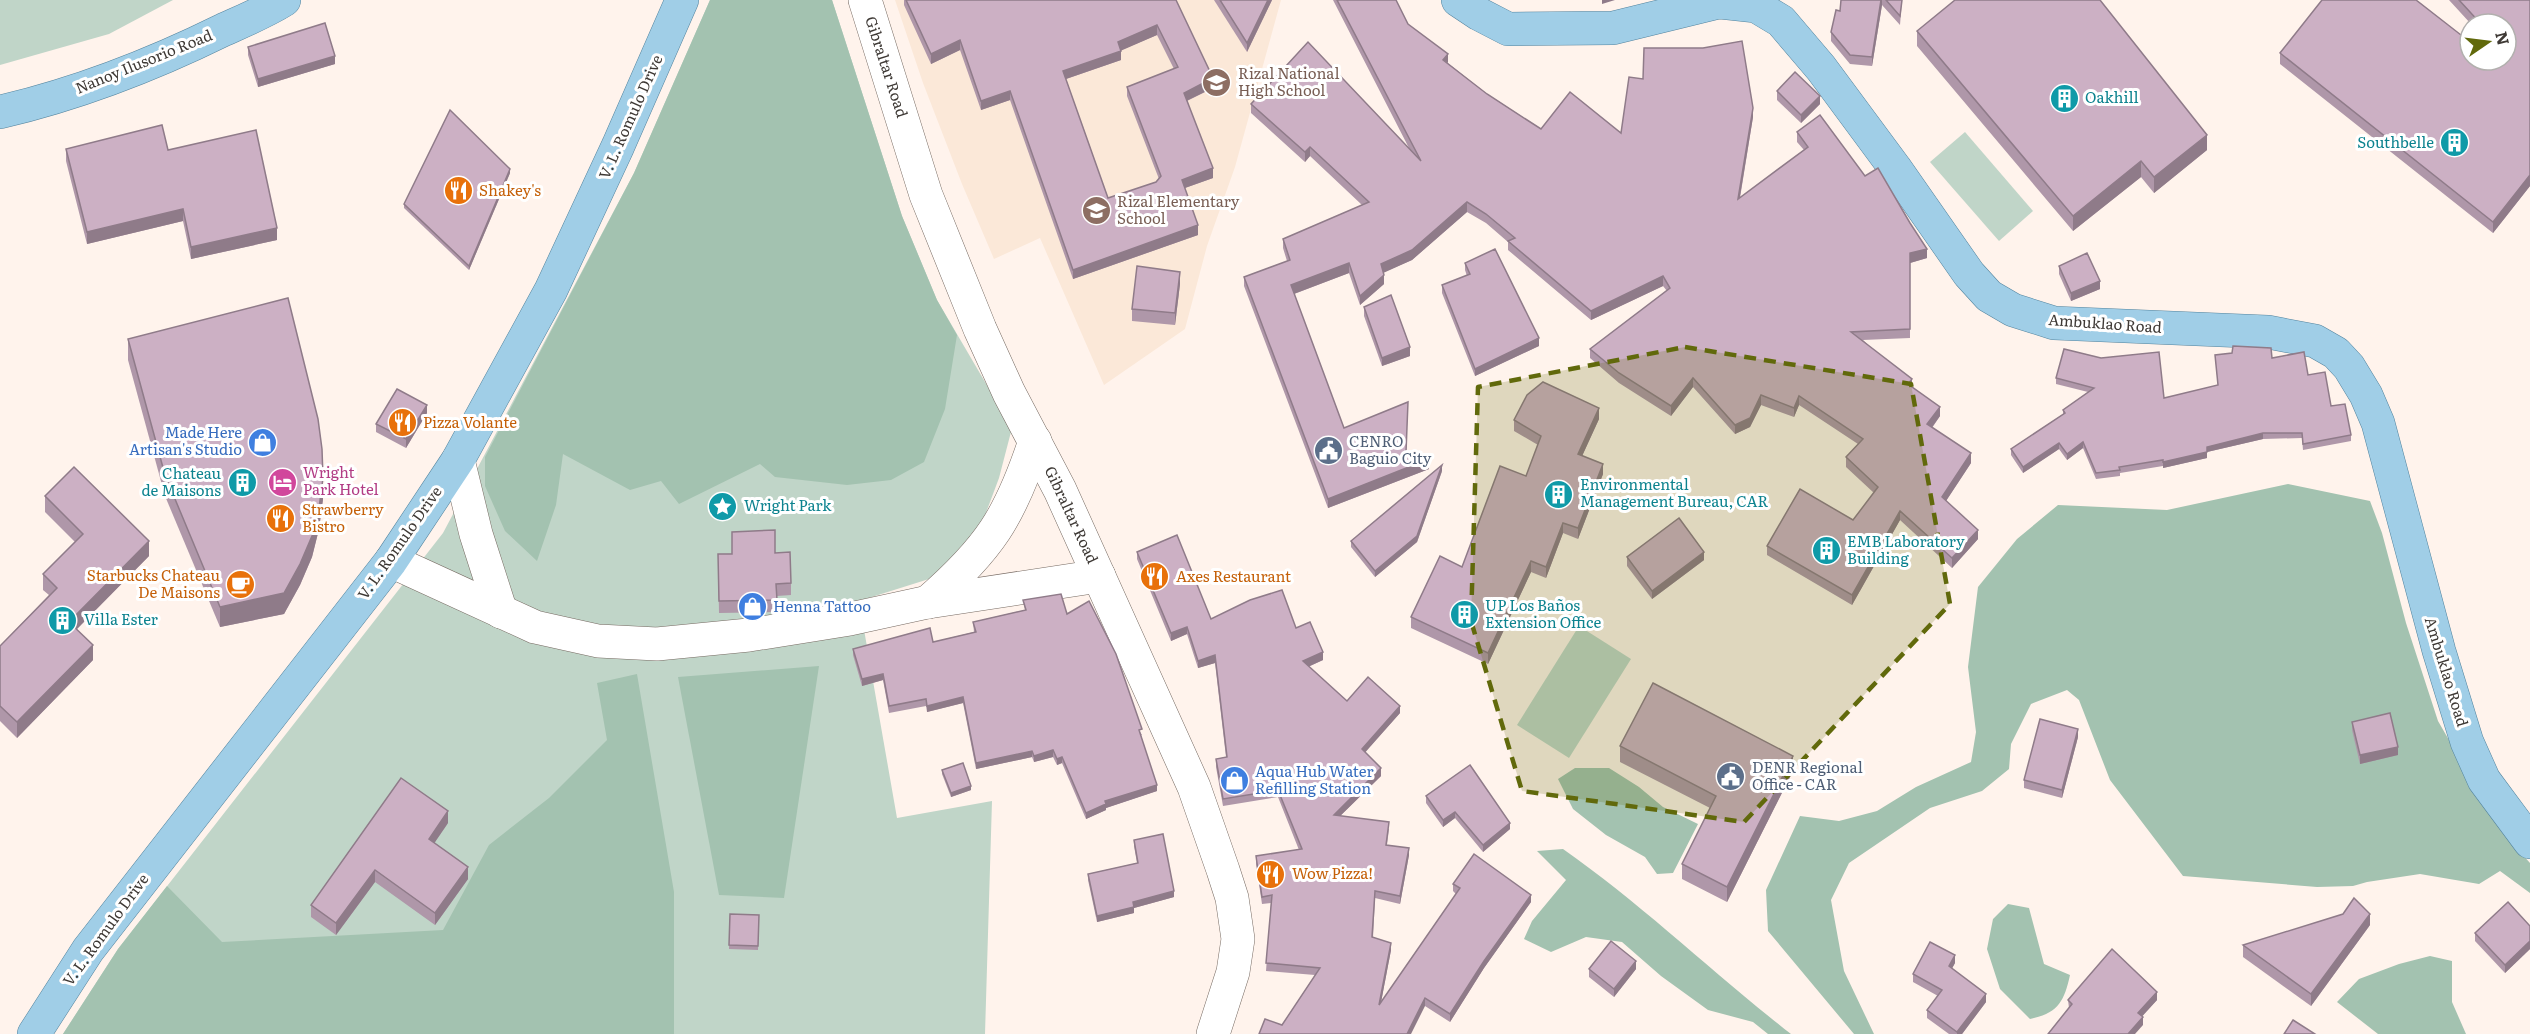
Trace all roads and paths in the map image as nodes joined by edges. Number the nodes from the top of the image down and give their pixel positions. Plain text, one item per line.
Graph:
1 (284, 0) edge
2 (682, 0) edge
3 (865, 0) edge
4 (1458, 0) edge
5 (1719, 1) edge
6 (0, 112) edge
7 (1035, 441) junction
8 (458, 460) junction
9 (391, 561) junction
10 (1099, 576) junction
11 (928, 602) junction
12 (501, 612) junction
13 (2530, 842) edge
14 (34, 1034) edge
15 (1213, 1034) edge

1 - 6 main road, Nanoy Ilusorio Road
2 - 8 main road, V. L. Romulo Drive
3 - 7 street, Gibraltar Road
4 - 5 main road, Ambuklao Road
5 - 13 main road, Ambuklao Road
7 - 10 street, Gibraltar Road
7 - 11 street
8 - 9 main road, V. L. Romulo Drive
8 - 12 street
9 - 12 street
9 - 14 main road, V. L. Romulo Drive
10 - 11 street
10 - 15 street, Gibraltar Road
11 - 12 street

